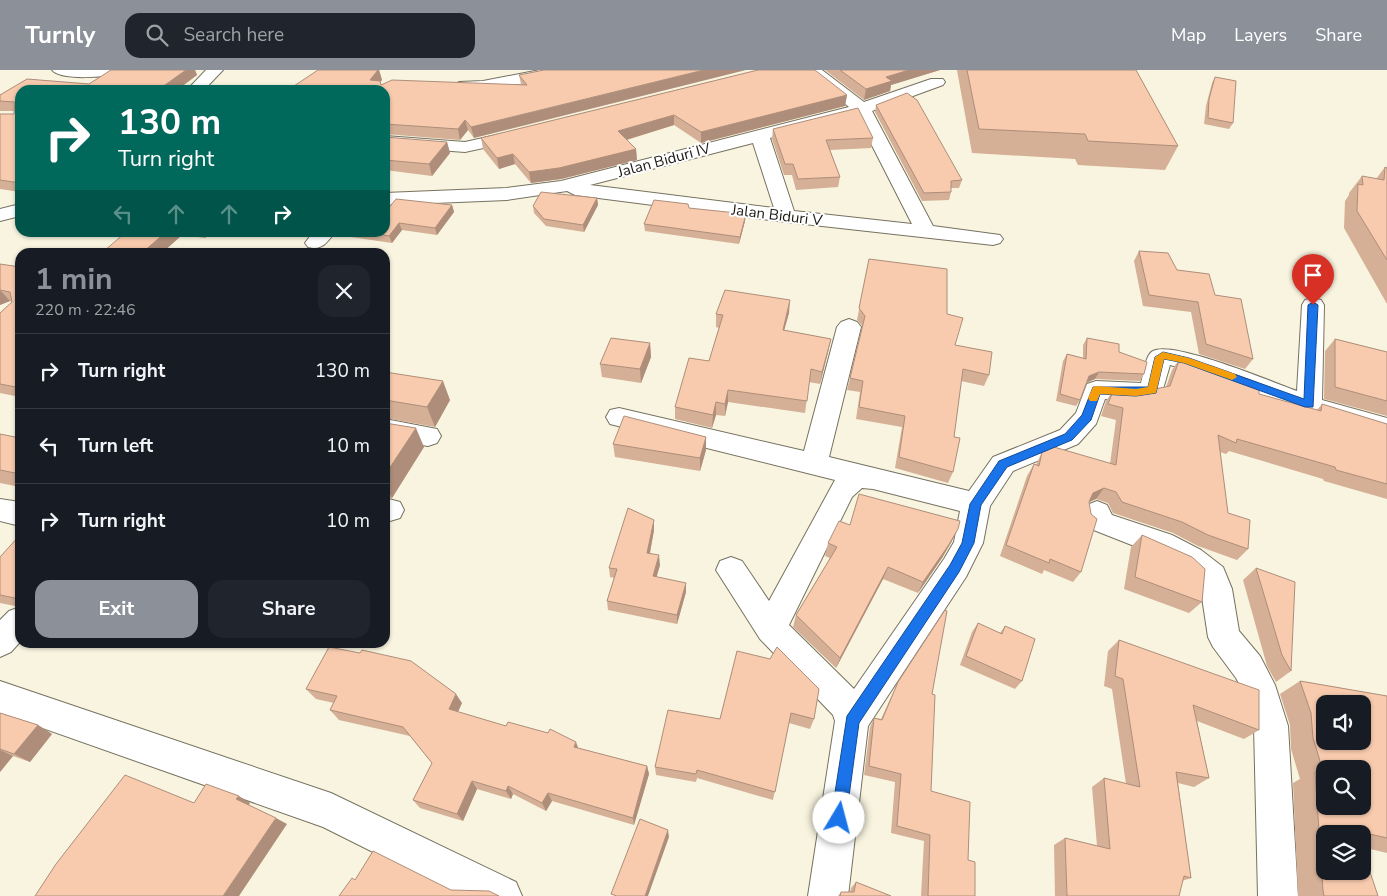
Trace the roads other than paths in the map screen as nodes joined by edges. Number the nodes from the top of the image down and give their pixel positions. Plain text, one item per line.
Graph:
1 (60, 70) edge
2 (116, 70) edge
3 (215, 70) edge
4 (564, 70) edge
5 (812, 70) edge
6 (937, 82) dead end
7 (200, 85) edge
8 (445, 86) edge
9 (862, 109) junction
10 (537, 130) edge
11 (760, 135) junction
12 (390, 141) edge
13 (561, 187) junction
14 (390, 199) edge
15 (15, 211) edge
16 (0, 215) edge
17 (786, 216) junction
18 (926, 232) junction
19 (993, 239) dead end
20 (1313, 305) dead end
21 (850, 327) dead end
22 (1309, 405) junction
23 (619, 417) dead end
24 (1387, 428) edge
25 (390, 430) edge
26 (428, 436) dead end
27 (814, 463) junction
28 (863, 476) junction
29 (976, 504) junction
30 (0, 510) edge
31 (15, 513) edge
32 (1097, 513) dead end
33 (731, 570) dead end
34 (15, 626) edge
35 (772, 629) junction
36 (0, 642) edge
37 (0, 697) edge
38 (852, 721) junction
39 (502, 896) edge
40 (828, 896) edge
41 (1278, 896) edge

1 - 2 street
3 - 7 street
4 - 8 street
5 - 9 street
6 - 9 street, Jalan Biduri IV
9 - 11 street, Jalan Biduri IV
9 - 18 street
10 - 12 street
11 - 13 street, Jalan Biduri IV
11 - 17 street
13 - 14 street, Jalan Biduri IV
13 - 17 street, Jalan Biduri V
15 - 16 street
17 - 18 street, Jalan Biduri V
18 - 19 street, Jalan Biduri V
20 - 22 street
21 - 27 street
22 - 24 street
22 - 29 street
23 - 27 street
25 - 26 street
27 - 28 street
28 - 29 street
28 - 35 street
29 - 38 street
30 - 31 street
32 - 41 street
33 - 35 street
34 - 36 street
35 - 38 street
37 - 39 street
38 - 40 street

